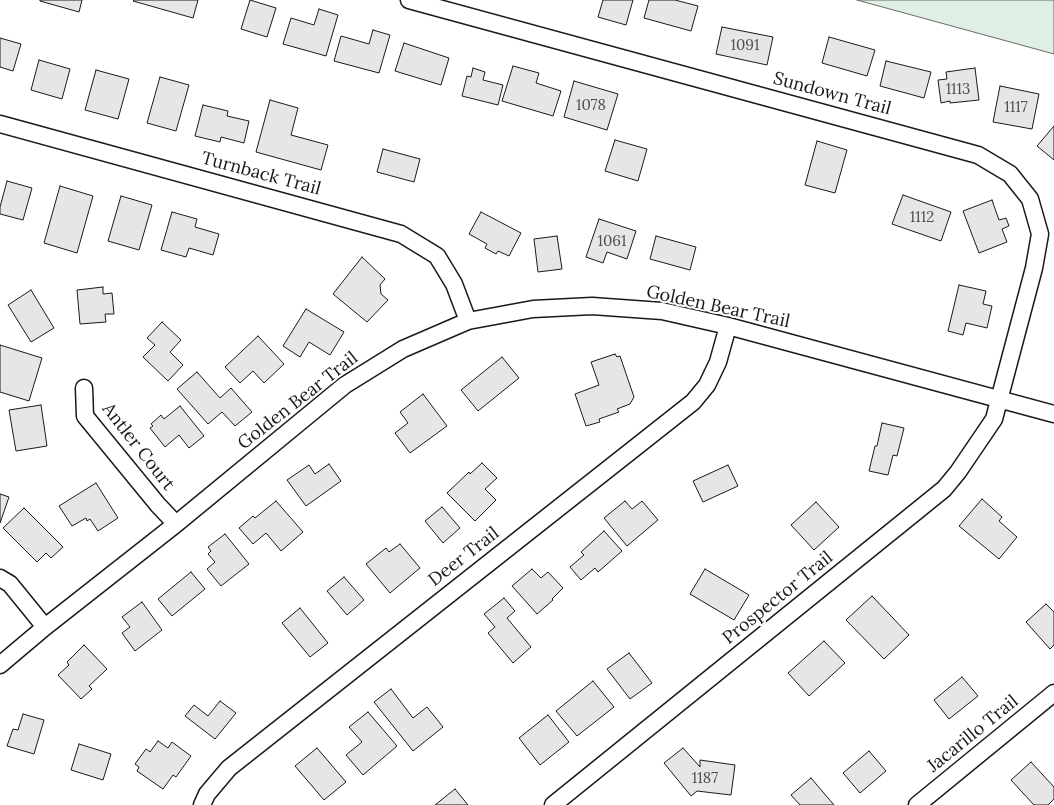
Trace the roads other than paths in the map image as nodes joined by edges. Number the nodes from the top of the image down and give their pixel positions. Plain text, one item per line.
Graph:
1 (409, 0) edge
2 (0, 124) edge
3 (468, 321) junction
4 (728, 326) junction
5 (84, 388) dead end
6 (1000, 400) junction
7 (1054, 414) edge
8 (176, 524) junction
9 (0, 578) edge
10 (45, 627) junction
11 (0, 665) edge
12 (1054, 694) edge
13 (202, 805) edge
14 (553, 805) edge
15 (917, 805) edge

1 - 6 street, Sundown Trail
2 - 3 street, Turnback Trail
3 - 4 street, Golden Bear Trail
3 - 8 street, Golden Bear Trail
4 - 6 street, Golden Bear Trail
4 - 13 street, Deer Trail
5 - 8 street, Antler Court
6 - 7 street, Golden Bear Trail
6 - 14 street, Prospector Trail
8 - 10 street, Golden Bear Trail
9 - 10 street
10 - 11 street, Golden Bear Trail
12 - 15 street, Jacarillo Trail

